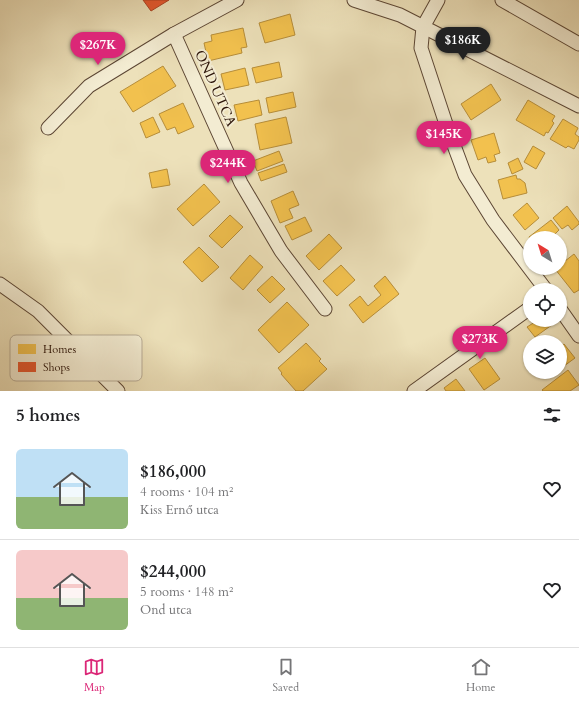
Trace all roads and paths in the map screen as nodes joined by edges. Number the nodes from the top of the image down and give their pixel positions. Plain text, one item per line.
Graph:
1 (237, 0) edge
2 (354, 0) edge
3 (438, 0) edge
4 (502, 0) edge
5 (424, 27) junction
6 (174, 34) junction
7 (579, 44) edge
8 (579, 106) edge
9 (48, 128) dead end
10 (541, 283) edge
11 (0, 284) edge
12 (325, 309) dead end
13 (523, 313) edge
14 (567, 319) edge
15 (61, 335) edge
16 (579, 336) edge
17 (108, 381) edge
18 (118, 391) edge
19 (414, 391) edge

1 - 6 street
2 - 5 street
3 - 5 street
4 - 7 street
5 - 8 street
5 - 10 street
6 - 9 street
6 - 12 street, OND UTCA
11 - 15 street
13 - 19 street
14 - 16 street
17 - 18 street

